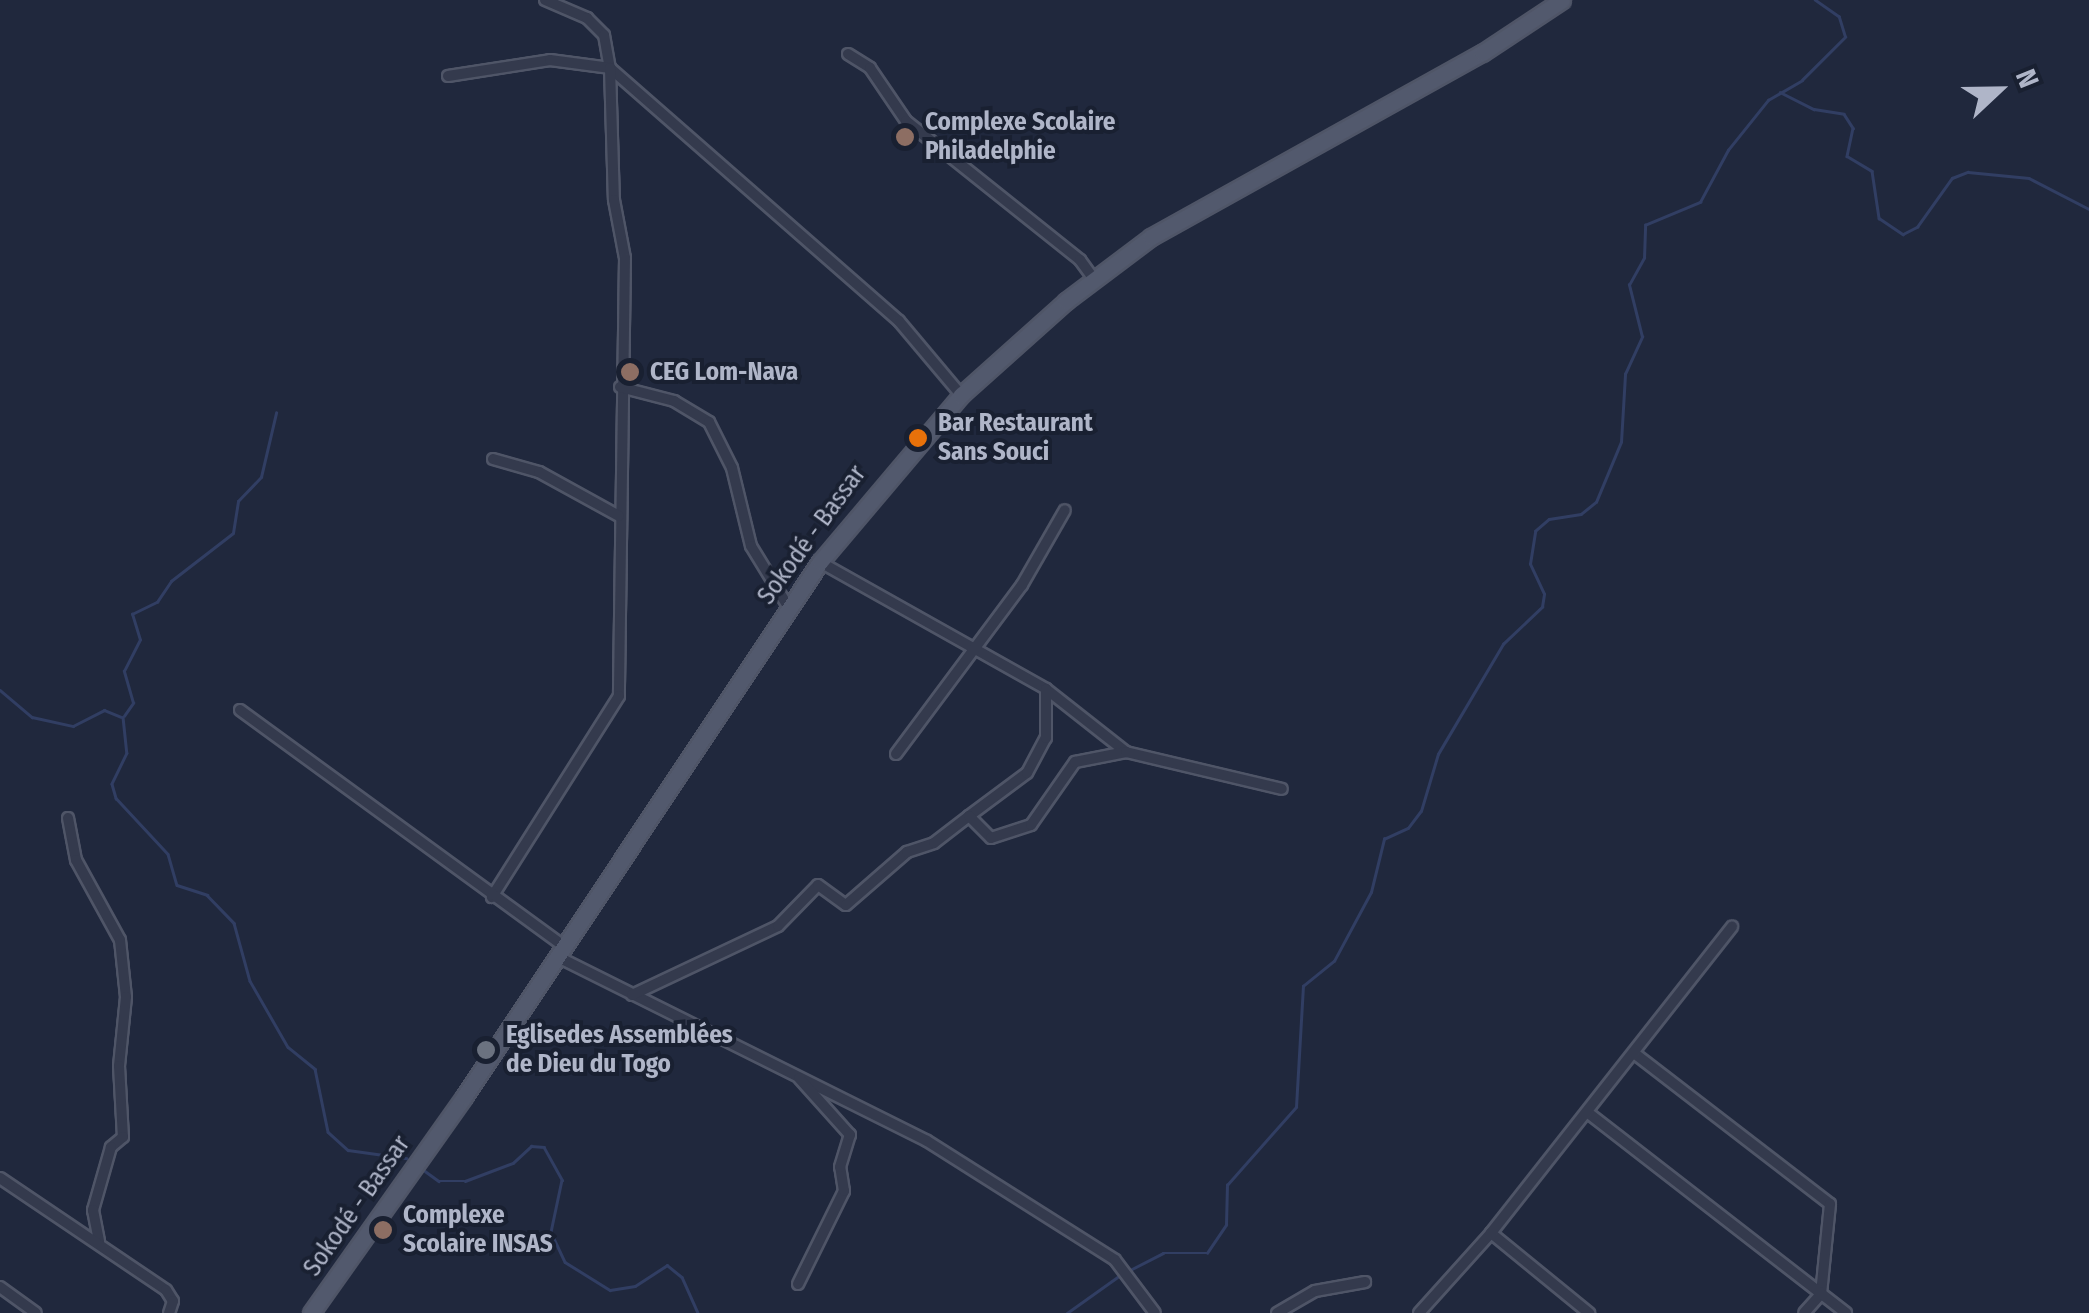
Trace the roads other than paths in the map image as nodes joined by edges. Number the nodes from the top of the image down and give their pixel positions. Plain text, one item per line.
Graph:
1 (544, 0) edge
2 (1562, 0) edge
3 (848, 54) dead end
4 (610, 68) junction
5 (448, 76) dead end
6 (1094, 279) junction
7 (620, 387) junction
8 (960, 395) junction
9 (493, 459) dead end
10 (1065, 510) dead end
11 (619, 516) junction
12 (820, 562) junction
13 (789, 608) junction
14 (974, 653) junction
15 (1046, 689) junction
16 (240, 710) dead end
17 (1126, 752) junction
18 (896, 754) dead end
19 (1282, 788) dead end
20 (969, 816) junction
21 (68, 818) dead end
22 (492, 897) junction
23 (1732, 927) dead end
24 (561, 952) junction
25 (632, 994) junction
26 (1634, 1054) junction
27 (794, 1072) junction
28 (1588, 1112) junction
29 (0, 1178) edge
30 (1490, 1234) junction
31 (99, 1241) junction
32 (1365, 1282) dead end
33 (798, 1284) dead end
34 (0, 1287) edge
35 (1820, 1294) junction
36 (36, 1313) edge
37 (169, 1313) edge
38 (311, 1313) edge
39 (1155, 1313) edge
40 (1277, 1313) edge
41 (1419, 1313) edge
42 (1588, 1313) edge
43 (1804, 1313) edge
44 (1846, 1313) edge

1 - 4 street
2 - 6 main road, Sokodé - Bassar
3 - 6 street
4 - 5 street
4 - 7 street
4 - 8 street
6 - 8 main road, Sokodé - Bassar
7 - 11 street
7 - 13 street
8 - 12 main road, Sokodé - Bassar
9 - 11 street
10 - 14 street
11 - 22 street
12 - 13 main road, Sokodé - Bassar
12 - 14 street
13 - 24 main road, Sokodé - Bassar
14 - 15 street
14 - 18 street
15 - 17 street
15 - 20 street
16 - 22 street
17 - 19 street
17 - 20 street
20 - 25 street
21 - 31 street
22 - 24 street
23 - 26 street
24 - 25 street
24 - 38 main road, Sokodé - Bassar
25 - 27 street
26 - 28 street
26 - 35 street
27 - 33 street
27 - 39 street
28 - 30 street
28 - 35 street
29 - 31 street
30 - 41 street
30 - 42 street
31 - 37 street
32 - 40 street
34 - 36 street
35 - 43 street
35 - 44 street

